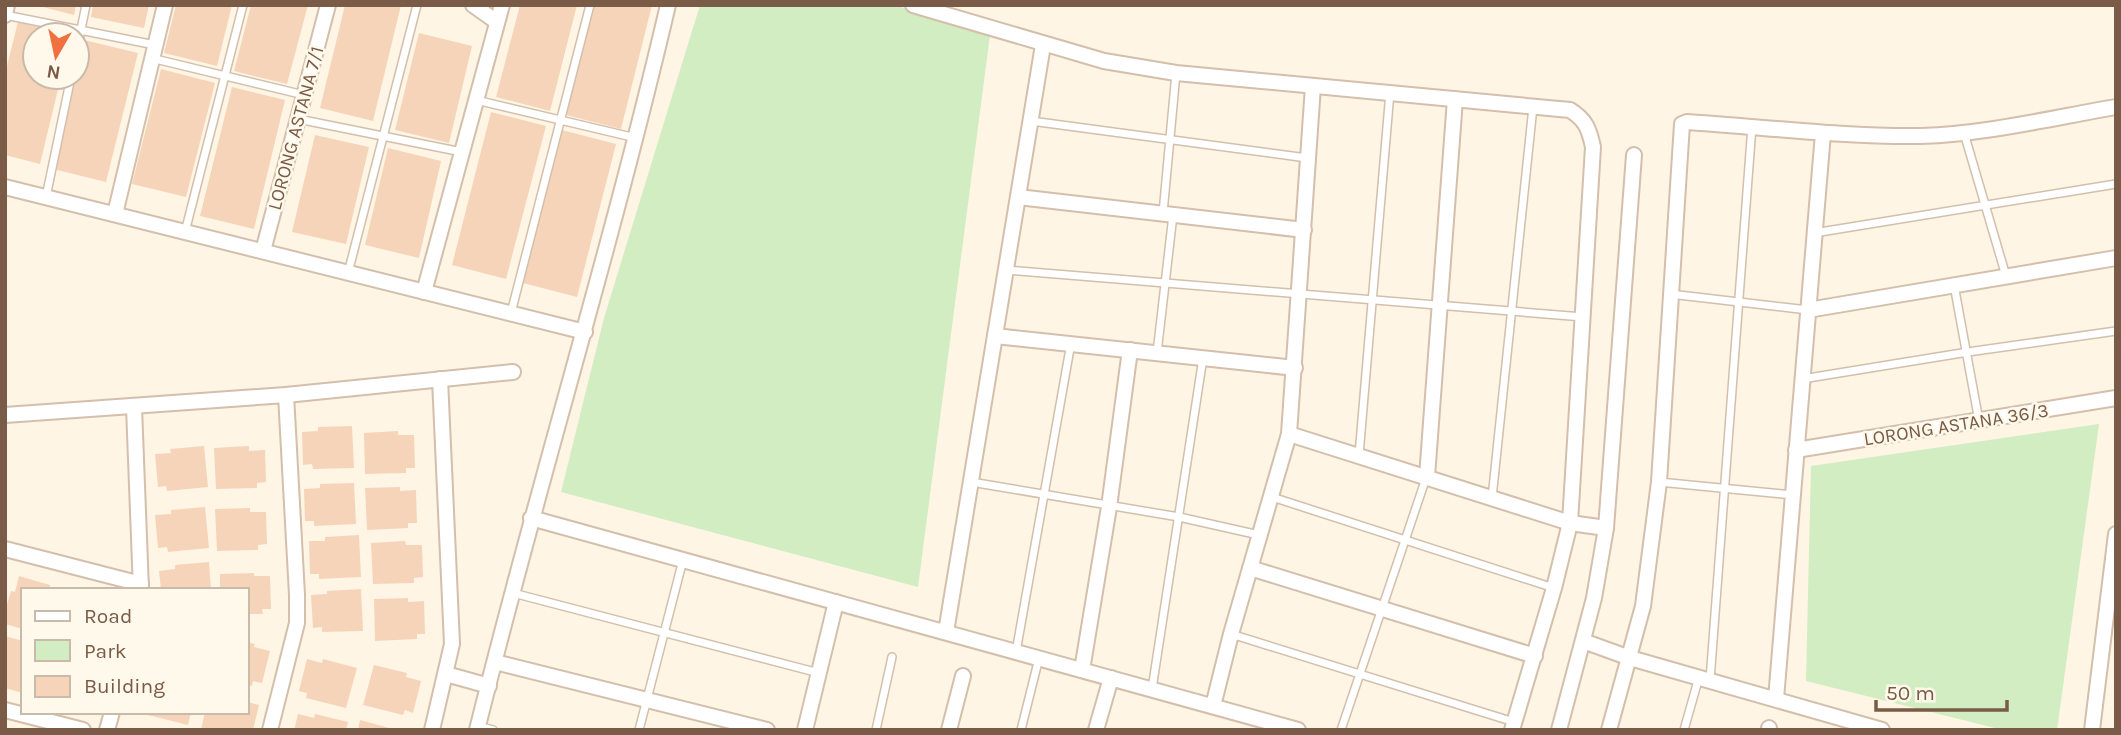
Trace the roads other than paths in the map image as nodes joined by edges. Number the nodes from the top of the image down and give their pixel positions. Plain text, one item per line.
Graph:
1 (7, 5) edge
2 (165, 5) edge
3 (243, 5) edge
4 (328, 5) edge
5 (417, 5) edge
6 (473, 5) edge
7 (502, 5) edge
8 (590, 5) edge
9 (668, 5) edge
10 (913, 5) edge
11 (5, 15) edge
12 (35, 21) edge
13 (497, 22) junction
14 (91, 33) edge
15 (1043, 44) junction
16 (153, 52) junction
17 (1175, 73) junction
18 (225, 76) junction
19 (1314, 86) junction
20 (68, 91) edge
21 (1390, 92) junction
22 (304, 95) junction
23 (1455, 99) junction
24 (476, 100) junction
25 (1533, 107) junction
26 (2116, 107) edge
27 (297, 119) junction
28 (560, 120) junction
29 (1031, 121) junction
30 (1752, 126) junction
31 (1964, 132) junction
32 (1822, 133) junction
33 (383, 136) junction
34 (637, 138) junction
35 (1169, 139) junction
36 (462, 152) junction
37 (1634, 155) dead end
38 (1307, 158) junction
39 (2116, 184) edge
40 (5, 187) edge
41 (46, 197) junction
42 (1018, 197) junction
43 (1985, 205) junction
44 (115, 214) junction
45 (1168, 214) junction
46 (1304, 230) junction
47 (185, 232) junction
48 (1814, 233) junction
49 (263, 251) junction
50 (2116, 258) edge
51 (1006, 270) junction
52 (348, 273) junction
53 (2006, 277) junction
54 (1165, 283) junction
55 (1954, 285) junction
56 (424, 292) junction
57 (1298, 294) junction
58 (1670, 294) junction
59 (1373, 300) junction
60 (1739, 302) junction
61 (1440, 305) junction
62 (1808, 310) junction
63 (1511, 311) junction
64 (511, 313) junction
65 (1583, 317) junction
66 (2116, 331) edge
67 (585, 332) junction
68 (995, 336) junction
69 (1072, 343) junction
70 (1130, 350) junction
71 (1968, 352) junction
72 (1157, 353) junction
73 (1203, 358) junction
74 (1295, 368) junction
75 (513, 372) dead end
76 (440, 379) junction
77 (1802, 379) junction
78 (286, 395) junction
79 (2116, 398) edge
80 (134, 407) junction
81 (5, 415) edge
82 (1979, 421) junction
83 (1289, 434) junction
84 (1796, 450) junction
85 (1359, 456) junction
86 (1427, 477) junction
87 (971, 482) junction
88 (1659, 482) junction
89 (1724, 488) junction
90 (1045, 495) junction
91 (1793, 495) junction
92 (1272, 497) junction
93 (1492, 498) junction
94 (1110, 506) junction
95 (1179, 517) junction
96 (531, 518) junction
97 (1570, 523) junction
98 (1606, 528) junction
99 (2116, 534) edge
100 (1259, 535) junction
101 (1406, 539) junction
102 (5, 549) edge
103 (683, 560) junction
104 (1250, 568) junction
105 (141, 587) edge
106 (1555, 588) junction
107 (513, 593) junction
108 (836, 602) junction
109 (1384, 609) junction
110 (665, 632) junction
111 (946, 632) junction
112 (1231, 634) junction
113 (1583, 641) junction
114 (1016, 652) junction
115 (1535, 656) junction
116 (892, 657) dead end
117 (1039, 658) junction
118 (1630, 658) junction
119 (495, 662) junction
120 (1082, 670) junction
121 (818, 673) junction
122 (446, 674) junction
123 (1360, 674) junction
124 (963, 676) dead end
125 (1111, 678) junction
126 (1704, 679) junction
127 (489, 686) junction
128 (1152, 689) junction
129 (645, 699) junction
130 (1776, 699) junction
131 (1213, 706) junction
132 (5, 710) edge
133 (1513, 726) edge
134 (478, 728) edge
135 (83, 730) edge
136 (270, 730) edge
137 (432, 730) edge
138 (493, 730) edge
139 (639, 730) edge
140 (767, 730) edge
141 (805, 730) edge
142 (876, 730) edge
143 (949, 730) edge
144 (1021, 730) edge
145 (1096, 730) edge
146 (1298, 730) edge
147 (1341, 730) edge
148 (1559, 730) edge
149 (1609, 730) edge
150 (1684, 730) edge
151 (1882, 730) edge
152 (2092, 730) edge

1 - 11 street
2 - 16 street
3 - 18 lane
4 - 22 street, LORONG ASTANA 7/1
5 - 33 lane
6 - 13 street
7 - 13 street
8 - 28 lane
9 - 34 street
10 - 15 street
11 - 12 lane
13 - 24 street
14 - 16 lane
15 - 17 street
15 - 29 street
16 - 18 lane
16 - 44 street
17 - 19 street
17 - 35 lane
18 - 22 lane
18 - 47 lane
19 - 21 street
19 - 38 street
20 - 41 lane
21 - 23 street
21 - 59 lane
22 - 27 street, LORONG ASTANA 7/1
23 - 25 street
23 - 61 street
24 - 28 lane
24 - 36 street
25 - 63 lane
25 - 65 street
26 - 31 street
27 - 33 lane
27 - 49 street, LORONG ASTANA 7/1
28 - 34 lane
28 - 64 lane
29 - 35 lane
29 - 42 street
30 - 32 street
30 - 58 street
30 - 60 lane
31 - 32 street
31 - 43 lane
32 - 48 street
33 - 36 lane
33 - 52 lane
34 - 67 street
35 - 38 lane
35 - 45 lane
36 - 56 street
37 - 98 street
38 - 46 street
39 - 43 lane
40 - 41 street
41 - 44 street
42 - 45 street
42 - 51 street
43 - 48 lane
43 - 53 lane
44 - 47 street
45 - 46 street
45 - 54 lane
46 - 57 street
47 - 49 street
48 - 62 street
49 - 52 street
50 - 53 street
51 - 54 lane
51 - 68 street
52 - 56 street
53 - 55 street
54 - 57 lane
54 - 72 lane
55 - 62 street
55 - 71 lane
56 - 64 street
57 - 59 lane
57 - 74 street
58 - 60 lane
58 - 88 street
59 - 61 lane
59 - 85 lane
60 - 62 lane
60 - 89 lane
61 - 63 lane
61 - 86 street
62 - 77 street
63 - 65 lane
63 - 93 lane
64 - 67 street
65 - 97 street
66 - 71 lane
67 - 96 street
68 - 69 street
68 - 87 street
69 - 70 street
69 - 90 lane
70 - 72 street
70 - 94 street
71 - 77 lane
71 - 82 lane
72 - 73 street
73 - 74 street
73 - 95 lane
74 - 83 street
75 - 76 street
76 - 78 street
76 - 122 street
77 - 84 street
78 - 80 street
78 - 136 street
79 - 82 street, LORONG ASTANA 36/3
80 - 81 street
80 - 105 street
82 - 84 street, LORONG ASTANA 36/3
83 - 85 street
83 - 92 street
84 - 91 street
85 - 86 street
86 - 93 street
86 - 101 lane
87 - 90 lane
87 - 111 street
88 - 89 lane
88 - 118 street
89 - 91 lane
89 - 126 lane
90 - 94 lane
90 - 114 lane
91 - 130 street
92 - 100 street
92 - 101 lane
93 - 97 street
94 - 95 lane
94 - 120 street
95 - 100 lane
95 - 128 lane
96 - 103 street
96 - 107 street
97 - 98 street
97 - 106 street
98 - 113 street
99 - 152 street
100 - 104 street
101 - 106 lane
101 - 109 lane
102 - 105 street
103 - 108 street
103 - 110 lane
104 - 109 street
104 - 112 street
106 - 115 street
107 - 110 lane
107 - 119 street
108 - 111 street
108 - 121 street
109 - 115 street
109 - 123 lane
110 - 121 lane
110 - 129 lane
111 - 114 street
112 - 123 lane
112 - 131 street
113 - 118 street
113 - 148 street
114 - 117 street
115 - 133 street
116 - 142 lane
117 - 120 street
117 - 144 lane
118 - 126 street
118 - 149 street
119 - 127 street
119 - 129 street
120 - 125 street
121 - 141 street
122 - 127 street
122 - 137 street
123 - 133 lane
123 - 147 lane
124 - 143 street
125 - 128 street
125 - 145 street
126 - 130 street
126 - 150 lane
127 - 134 street
128 - 131 street
129 - 139 lane
129 - 140 street
130 - 151 street
131 - 146 street
132 - 135 street
134 - 138 lane

